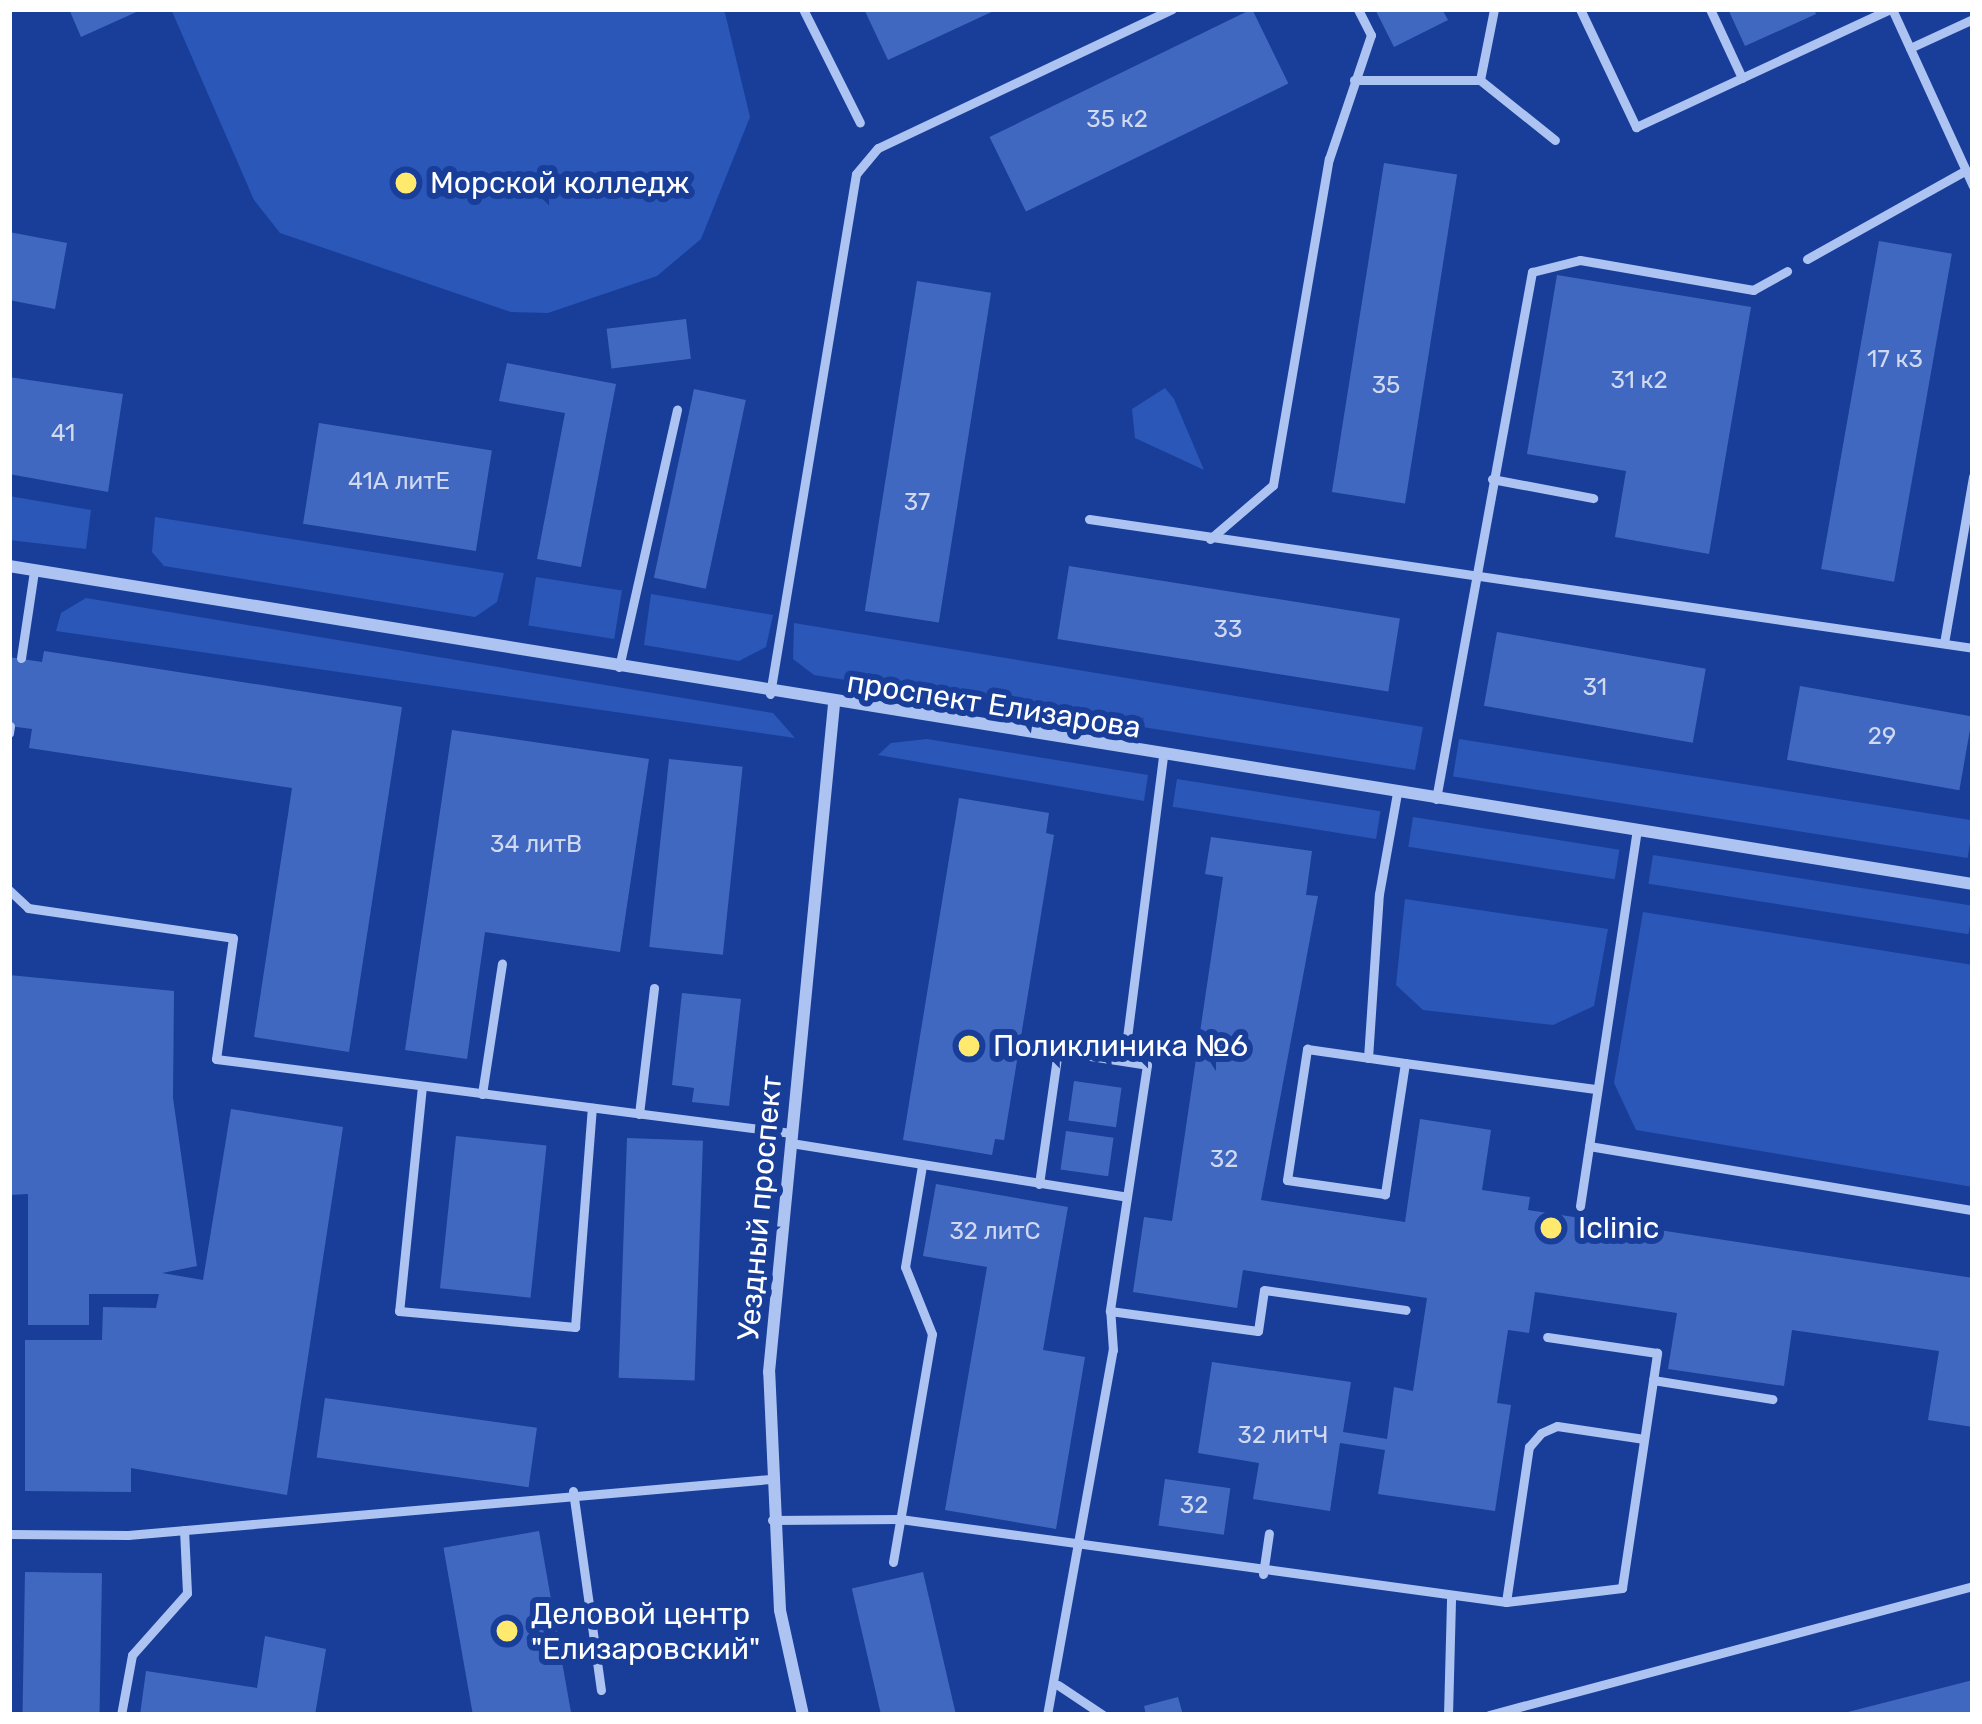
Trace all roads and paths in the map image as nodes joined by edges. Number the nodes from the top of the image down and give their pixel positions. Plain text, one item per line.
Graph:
1 (803, 9) edge
2 (1172, 9) edge
3 (1358, 9) edge
4 (1495, 9) edge
5 (1580, 9) edge
6 (1710, 9) edge
7 (1891, 9) edge
8 (1973, 19) edge
9 (1910, 48) junction
10 (1742, 78) junction
11 (1354, 80) junction
12 (1480, 80) junction
13 (860, 123) dead end
14 (1555, 140) dead end
15 (1966, 170) junction
16 (1973, 186) edge
17 (1807, 259) dead end
18 (1787, 271) dead end
19 (677, 409) dead end
20 (1973, 477) edge
21 (1492, 479) junction
22 (1593, 498) dead end
23 (1089, 519) dead end
24 (1210, 538) junction
25 (9, 566) edge
26 (34, 571) junction
27 (1474, 581) junction
28 (1944, 643) junction
29 (1973, 648) edge
30 (20, 658) dead end
31 (619, 668) junction
32 (770, 694) junction
33 (834, 704) junction
34 (1163, 756) junction
35 (1397, 793) junction
36 (1436, 799) junction
37 (1637, 831) junction
38 (1973, 884) edge
39 (9, 890) edge
40 (502, 964) dead end
41 (654, 988) dead end
42 (1368, 1058) junction
43 (1124, 1061) junction
44 (1405, 1064) junction
45 (422, 1086) junction
46 (1595, 1089) junction
47 (482, 1094) junction
48 (592, 1108) junction
49 (639, 1114) junction
50 (791, 1138) junction
51 (1589, 1146) junction
52 (922, 1165) junction
53 (1039, 1184) junction
54 (1127, 1197) junction
55 (1580, 1206) dead end
56 (1973, 1210) edge
57 (1406, 1310) dead end
58 (1110, 1311) junction
59 (1547, 1337) dead end
60 (1653, 1380) junction
61 (1772, 1399) dead end
62 (1644, 1439) junction
63 (771, 1479) junction
64 (573, 1491) junction
65 (900, 1519) junction
66 (772, 1520) junction
67 (184, 1530) junction
68 (1269, 1533) dead end
69 (9, 1534) edge
70 (1079, 1548) junction
71 (893, 1562) dead end
72 (1263, 1574) junction
73 (1973, 1586) edge
74 (1451, 1597) junction
75 (1506, 1602) junction
76 (1058, 1685) junction
77 (601, 1690) dead end
78 (121, 1715) edge
79 (803, 1715) edge
80 (1047, 1715) edge
81 (1103, 1715) edge
82 (1448, 1715) edge
83 (1489, 1715) edge

1 - 13 lane
2 - 32 lane
3 - 11 lane
4 - 12 lane
5 - 10 lane
6 - 10 lane
7 - 9 lane
7 - 10 lane
8 - 9 lane
9 - 15 lane
11 - 12 lane
11 - 24 lane
12 - 14 lane
15 - 16 lane
15 - 17 lane
18 - 21 lane
19 - 31 lane
20 - 28 lane
21 - 22 lane
21 - 27 lane
23 - 24 lane
24 - 27 lane
25 - 26 street, проспект Елизарова
26 - 30 lane
26 - 31 street, проспект Елизарова
27 - 28 lane
27 - 36 lane
28 - 29 lane
31 - 32 street, проспект Елизарова
32 - 33 street, проспект Елизарова
33 - 34 street, проспект Елизарова
33 - 50 street, Уездный проспект
34 - 35 street, проспект Елизарова
34 - 43 lane
35 - 36 street, проспект Елизарова
35 - 42 lane
36 - 37 street, проспект Елизарова
37 - 38 street, проспект Елизарова
37 - 46 lane
39 - 45 lane
40 - 47 lane
41 - 49 lane
42 - 44 lane
42 - 44 lane
43 - 53 lane
43 - 54 lane
44 - 46 lane
45 - 47 lane
45 - 48 lane
46 - 51 lane
47 - 48 lane
48 - 49 lane
49 - 50 lane
50 - 52 lane
50 - 63 street, Уездный проспект
51 - 55 lane
51 - 56 lane
52 - 53 lane
52 - 65 lane
53 - 54 lane
54 - 58 lane
57 - 58 lane
58 - 70 lane
59 - 60 lane
60 - 61 lane
60 - 62 lane
62 - 75 lane
62 - 75 lane
63 - 64 lane
63 - 66 street, Уездный проспект
64 - 67 lane
64 - 77 lane
65 - 66 lane
65 - 70 lane
65 - 71 lane
66 - 79 street, Уездный проспект
67 - 69 lane
67 - 78 lane
68 - 72 lane
70 - 72 lane
70 - 76 lane
72 - 74 lane
73 - 83 lane
74 - 75 lane
74 - 82 lane
76 - 80 lane
76 - 81 lane

